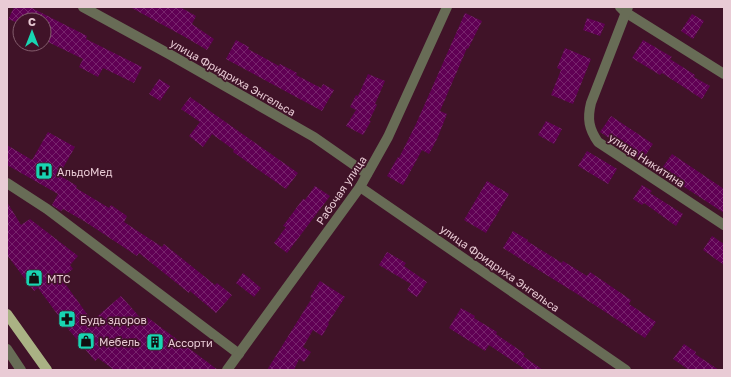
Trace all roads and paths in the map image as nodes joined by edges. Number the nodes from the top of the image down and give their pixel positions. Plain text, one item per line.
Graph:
1 (83, 7) edge
2 (447, 7) edge
3 (624, 9) edge
4 (724, 74) edge
5 (367, 174) junction
6 (7, 183) edge
7 (360, 187) junction
8 (724, 225) edge
9 (7, 314) edge
10 (7, 349) edge
11 (239, 354) junction
12 (20, 370) edge
13 (47, 370) edge
14 (227, 370) edge
15 (626, 370) edge

1 - 5 street, улица Фридриха Энгельса
2 - 5 street, Рабочая улица
3 - 4 street
3 - 8 street, улица Никитина
5 - 7 street, Рабочая улица
6 - 11 street
7 - 11 street, Рабочая улица
7 - 15 street, улица Фридриха Энгельса
9 - 13 main road
10 - 12 street
11 - 14 street, Рабочая улица

